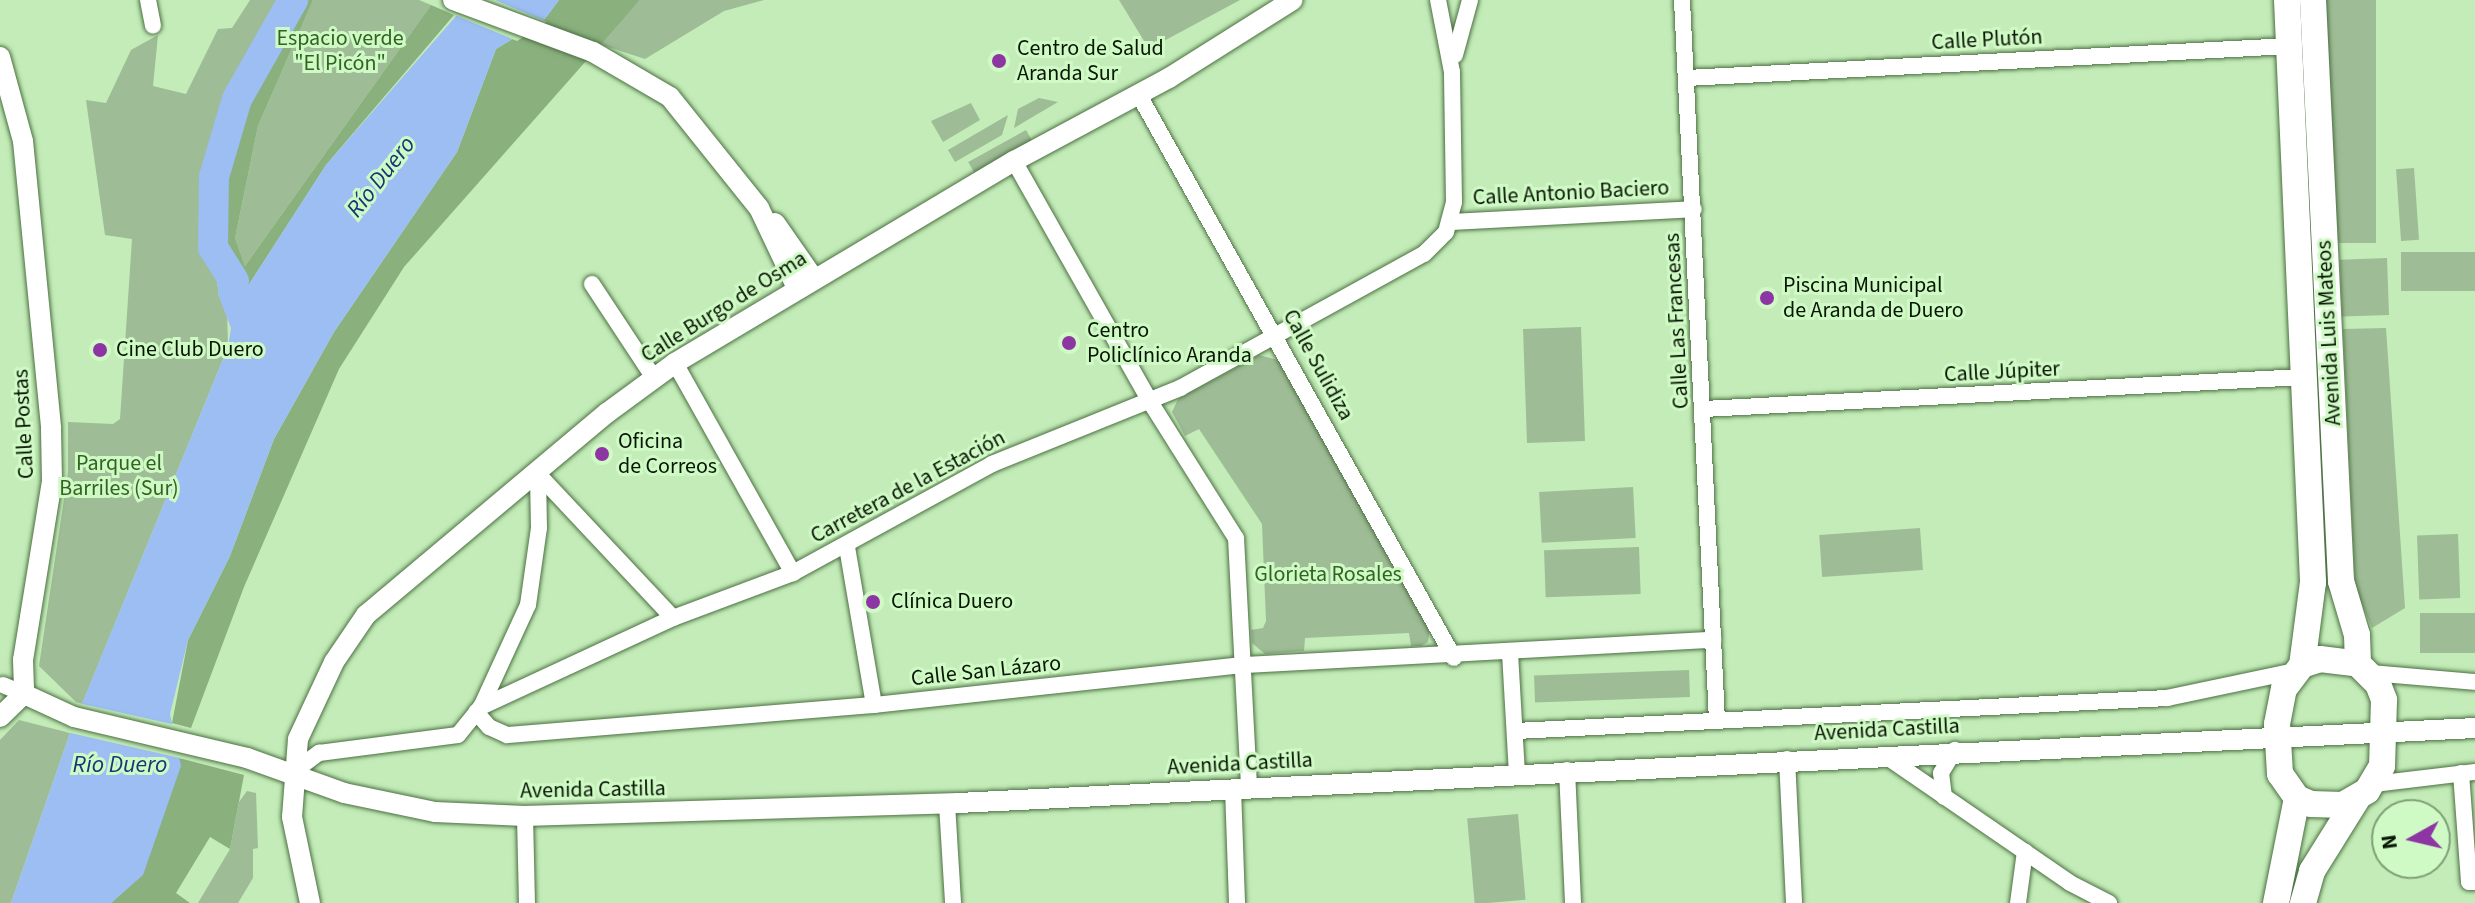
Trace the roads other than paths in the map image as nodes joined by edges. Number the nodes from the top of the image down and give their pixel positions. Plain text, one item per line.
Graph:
1 (148, 0) edge
2 (453, 0) edge
3 (1293, 0) edge
4 (1438, 0) edge
5 (1470, 0) edge
6 (1682, 0) edge
7 (2287, 0) edge
8 (2313, 0) edge
9 (153, 26) dead end
10 (2289, 46) junction
11 (0, 57) edge
12 (1452, 72) junction
13 (1687, 78) junction
14 (1139, 95) junction
15 (1014, 161) junction
16 (1694, 209) junction
17 (1450, 222) junction
18 (592, 284) dead end
19 (805, 284) junction
20 (1279, 338) junction
21 (675, 363) junction
22 (2303, 377) junction
23 (654, 378) junction
24 (1149, 400) junction
25 (1704, 409) junction
26 (538, 474) junction
27 (847, 547) junction
28 (793, 573) junction
29 (673, 618) junction
30 (1713, 640) junction
31 (1510, 653) junction
32 (1454, 658) junction
33 (1244, 665) junction
34 (2299, 668) junction
35 (2364, 668) junction
36 (2475, 682) edge
37 (3, 685) dead end
38 (26, 695) junction
39 (874, 705) junction
40 (479, 710) junction
41 (0, 717) edge
42 (1717, 720) junction
43 (2475, 728) edge
44 (1516, 731) junction
45 (2386, 733) junction
46 (2278, 736) junction
47 (1955, 750) junction
48 (1883, 754) junction
49 (1787, 759) junction
50 (1567, 770) junction
51 (2468, 772) edge
52 (292, 773) junction
53 (1517, 773) junction
54 (1241, 788) junction
55 (2365, 791) junction
56 (1944, 797) junction
57 (2297, 798) junction
58 (947, 804) junction
59 (525, 816) junction
60 (2025, 851) junction
61 (2475, 882) edge
62 (310, 903) edge
63 (527, 903) edge
64 (953, 903) edge
65 (1237, 903) edge
66 (1573, 903) edge
67 (1794, 903) edge
68 (2018, 903) edge
69 (2109, 903) edge
70 (2276, 903) edge
71 (2303, 903) edge

1 - 9 street
2 - 19 street
3 - 14 street, Calle Burgo de Osma
4 - 12 street
5 - 12 street
6 - 13 street, Calle Las Francesas
7 - 10 highway, Avenida Luis Mateos
8 - 35 highway, Avenida Luis Mateos
10 - 13 street, Calle Plutón
10 - 22 highway, Avenida Luis Mateos
11 - 38 street, Calle Postas
12 - 17 street
13 - 16 street, Calle Las Francesas
14 - 15 street, Calle Burgo de Osma
14 - 20 street, Calle Sulidiza
15 - 19 street, Calle Burgo de Osma
15 - 24 street
16 - 17 street, Calle Antonio Baciero
16 - 25 street, Calle Las Francesas
17 - 20 street, Carretera de la Estación
18 - 23 street
19 - 21 street, Calle Burgo de Osma
20 - 24 street, Carretera de la Estación
20 - 32 street, Calle Sulidiza
21 - 23 street, Calle Burgo de Osma
21 - 28 street
22 - 25 street, Calle Júpiter
22 - 34 highway, Avenida Luis Mateos
23 - 26 street, Calle Burgo de Osma
24 - 27 street, Carretera de la Estación
24 - 33 street
25 - 30 street, Calle Las Francesas
26 - 29 street
26 - 40 street
26 - 52 street, Calle Burgo de Osma
27 - 28 street, Carretera de la Estación
27 - 39 street
28 - 29 street, Carretera de la Estación
29 - 40 street, Carretera de la Estación
30 - 31 street, Calle San Lázaro
30 - 42 street, Calle Las Francesas
31 - 32 street, Calle San Lázaro
31 - 44 street
32 - 33 street, Calle San Lázaro
33 - 39 street, Calle San Lázaro
33 - 54 street
34 - 35 highway
34 - 42 street, Avenida Castilla
34 - 46 highway, Avenida Luis Mateos
35 - 36 street
35 - 45 highway, Avenida Luis Mateos
37 - 38 street
38 - 41 street
38 - 52 street, Avenida Castilla
39 - 40 street, Calle San Lázaro
40 - 52 street, Carretera de la Estación
42 - 44 street, Avenida Castilla
43 - 45 street, Avenida Castilla
44 - 53 street
45 - 46 street, Avenida Castilla
45 - 55 highway
46 - 47 street, Avenida Castilla
46 - 57 highway, Avenida Luis Mateos
47 - 48 street, Avenida Castilla
47 - 56 street
48 - 49 street, Avenida Castilla
48 - 56 street
49 - 50 street, Avenida Castilla
49 - 67 street
50 - 53 street, Avenida Castilla
50 - 66 street
51 - 55 street
51 - 61 street
52 - 59 street, Avenida Castilla
52 - 62 street, Calle Burgo de Osma
53 - 54 street, Avenida Castilla
54 - 58 street, Avenida Castilla
54 - 65 street
55 - 57 highway
55 - 71 highway
56 - 60 street
57 - 70 highway
58 - 59 street, Avenida Castilla
58 - 64 street
59 - 63 street
60 - 68 street
60 - 69 street

